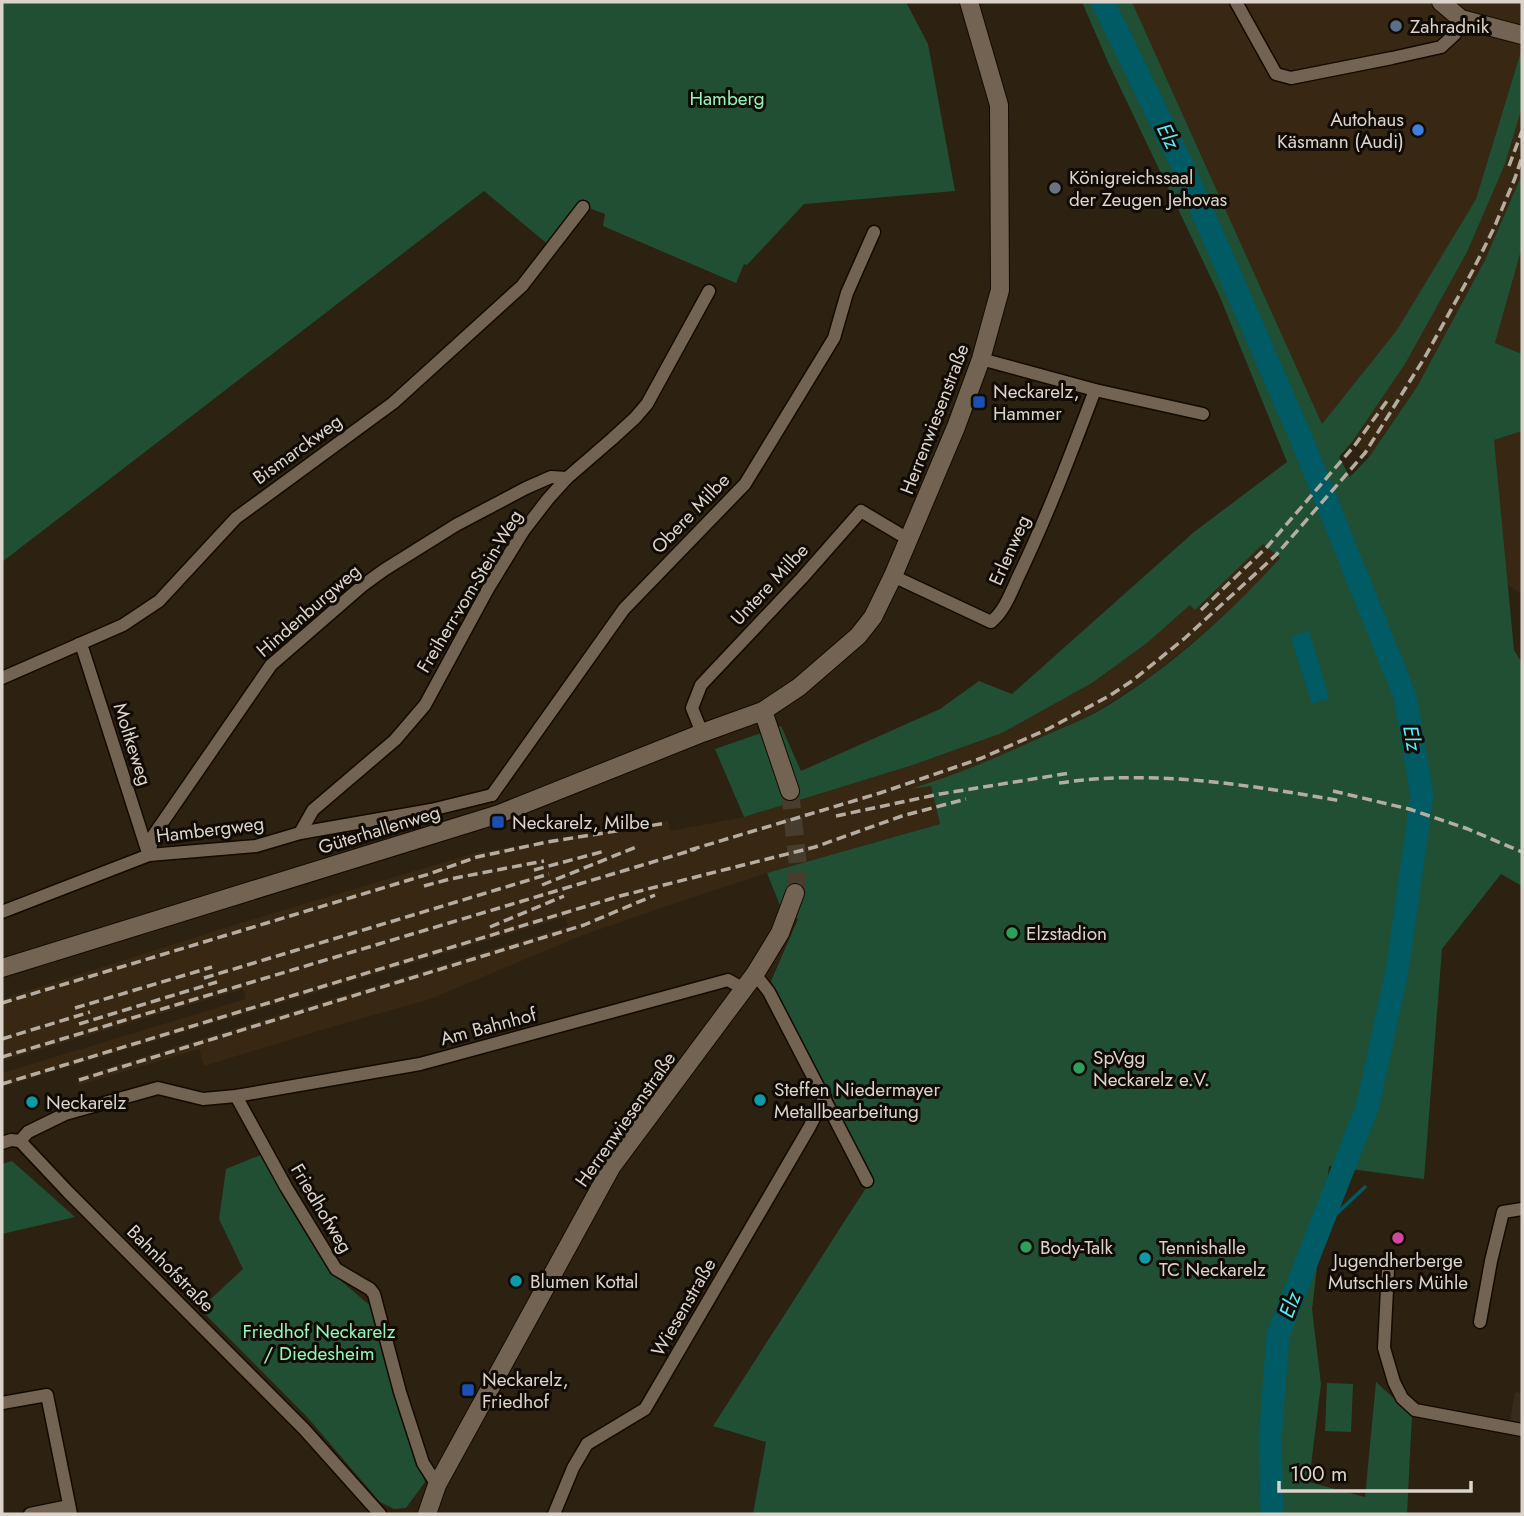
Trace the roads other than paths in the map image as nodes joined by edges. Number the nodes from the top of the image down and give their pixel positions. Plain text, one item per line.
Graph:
1 (968, 2) edge
2 (1236, 2) edge
3 (1441, 2) edge
4 (1461, 19) junction
5 (1522, 35) edge
6 (583, 207) dead end
7 (874, 232) dead end
8 (709, 291) dead end
9 (981, 359) junction
10 (1095, 390) junction
11 (1203, 414) dead end
12 (567, 478) junction
13 (908, 540) junction
14 (893, 576) junction
15 (79, 644) junction
16 (2, 678) edge
17 (763, 711) junction
18 (702, 733) junction
19 (790, 790) tunnel mouth
20 (492, 795) junction
21 (499, 814) junction
22 (300, 833) junction
23 (149, 855) junction
24 (795, 893) tunnel mouth
25 (2, 912) edge
26 (2, 968) edge
27 (750, 982) junction
28 (236, 1096) junction
29 (825, 1097) junction
30 (20, 1141) junction
31 (2, 1143) edge
32 (867, 1181) dead end
33 (1522, 1209) edge
34 (1388, 1270) dead end
35 (1480, 1322) dead end
36 (2, 1403) edge
37 (1522, 1430) edge
38 (437, 1485) junction
39 (70, 1510) edge
40 (554, 1513) edge
41 (30, 1514) edge
42 (380, 1514) edge
43 (413, 1514) edge
44 (427, 1514) edge

1 - 9 street, Herrenwiesenstraße
2 - 4 street
3 - 4 street
4 - 5 street
6 - 15 street, Bismarckweg
7 - 20 street, Obere Milbe
8 - 12 street, Freiherr-vom-Stein-Weg
9 - 10 street
9 - 13 street, Herrenwiesenstraße
10 - 11 street
10 - 14 street, Erlenweg
12 - 22 street, Freiherr-vom-Stein-Weg
12 - 23 street, Hindenburgweg
13 - 14 street, Herrenwiesenstraße
13 - 18 street, Untere Milbe
14 - 17 street, Herrenwiesenstraße
15 - 16 street, Bismarckweg
15 - 23 street, Moltkeweg
17 - 18 street, Güterhallenweg
17 - 19 street
18 - 21 street, Güterhallenweg
20 - 21 street
20 - 22 street, Hambergweg
21 - 26 street, Güterhallenweg
22 - 23 street, Hambergweg
23 - 25 street, Hambergweg
24 - 27 street, Herrenwiesenstraße
27 - 28 street, Am Bahnhof
27 - 29 street
27 - 38 street, Herrenwiesenstraße
28 - 30 street, Am Bahnhof
28 - 38 street, Friedhofweg
29 - 32 street
29 - 40 street, Wiesenstraße
30 - 31 street
30 - 42 street, Bahnhofstraße
33 - 35 street
34 - 37 street
36 - 39 street
38 - 43 street, Herrenwiesenstraße
38 - 44 street, Herrenwiesenstraße
39 - 41 street

